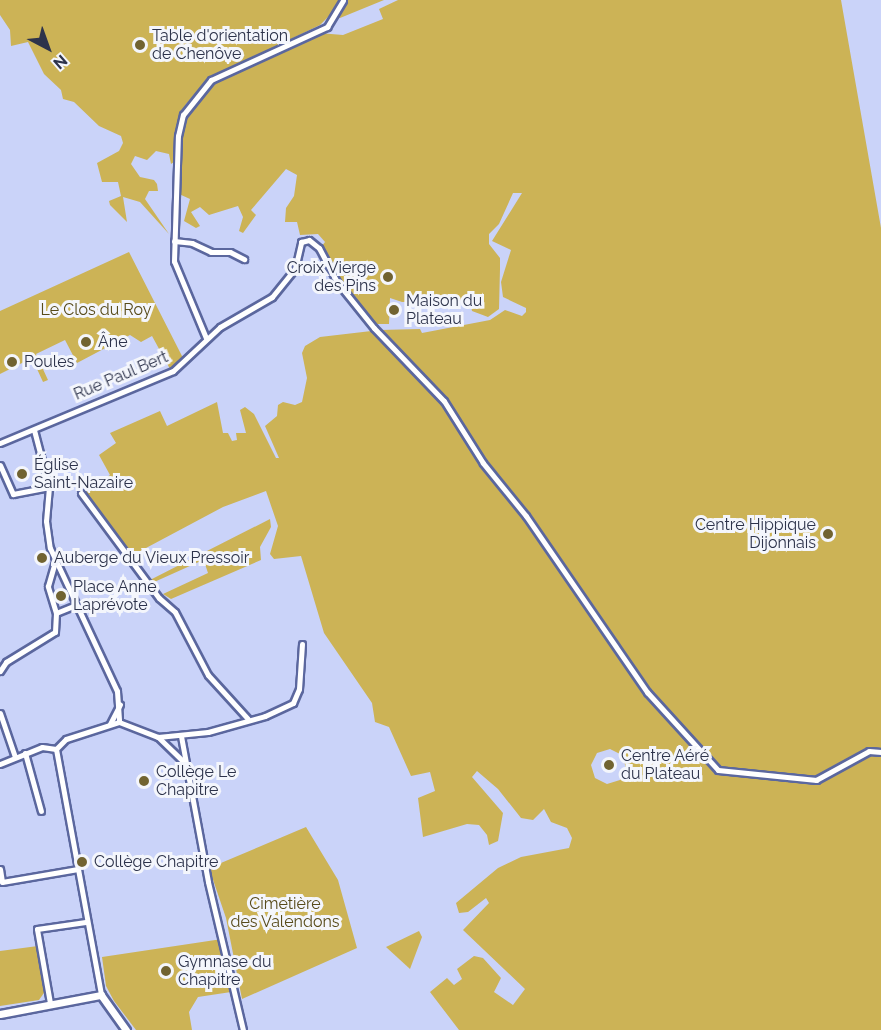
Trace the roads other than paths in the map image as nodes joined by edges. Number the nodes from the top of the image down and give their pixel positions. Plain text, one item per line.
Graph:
1 (343, 0) edge
2 (174, 241) junction
3 (244, 259) dead end
4 (206, 338) junction
5 (34, 430) junction
6 (0, 442) edge
7 (0, 465) edge
8 (49, 487) junction
9 (81, 493) dead end
10 (55, 562) junction
11 (76, 605) junction
12 (56, 613) junction
13 (302, 644) dead end
14 (0, 671) edge
15 (120, 704) junction
16 (0, 713) edge
17 (248, 719) junction
18 (119, 722) junction
19 (110, 724) junction
20 (181, 736) junction
21 (158, 737) junction
22 (56, 749) junction
23 (881, 752) edge
24 (25, 753) junction
25 (15, 757) junction
26 (0, 764) edge
27 (188, 767) junction
28 (42, 811) dead end
29 (0, 869) edge
30 (78, 869) junction
31 (86, 922) junction
32 (101, 995) junction
33 (50, 1003) junction
34 (1, 1012) edge
35 (126, 1030) edge
36 (243, 1030) edge

1 - 2 street
2 - 3 street
2 - 4 street
4 - 5 street, Rue Paul Bert
4 - 23 street, Rue Paul Bert
5 - 6 street, Rue Paul Bert
5 - 8 street
7 - 8 street
8 - 10 street
9 - 17 street
10 - 11 street
10 - 12 street
11 - 12 street
11 - 15 street
12 - 14 street
13 - 17 street
15 - 18 street
15 - 19 street
16 - 25 street
17 - 20 street
18 - 19 street
18 - 21 street
19 - 22 street
20 - 21 street
20 - 27 street
21 - 27 street
22 - 24 street
22 - 30 street
24 - 25 street
24 - 28 street
25 - 26 street
27 - 36 street
29 - 30 street
30 - 31 street
31 - 32 street
31 - 33 street
32 - 33 main road
32 - 35 main road
33 - 34 main road

